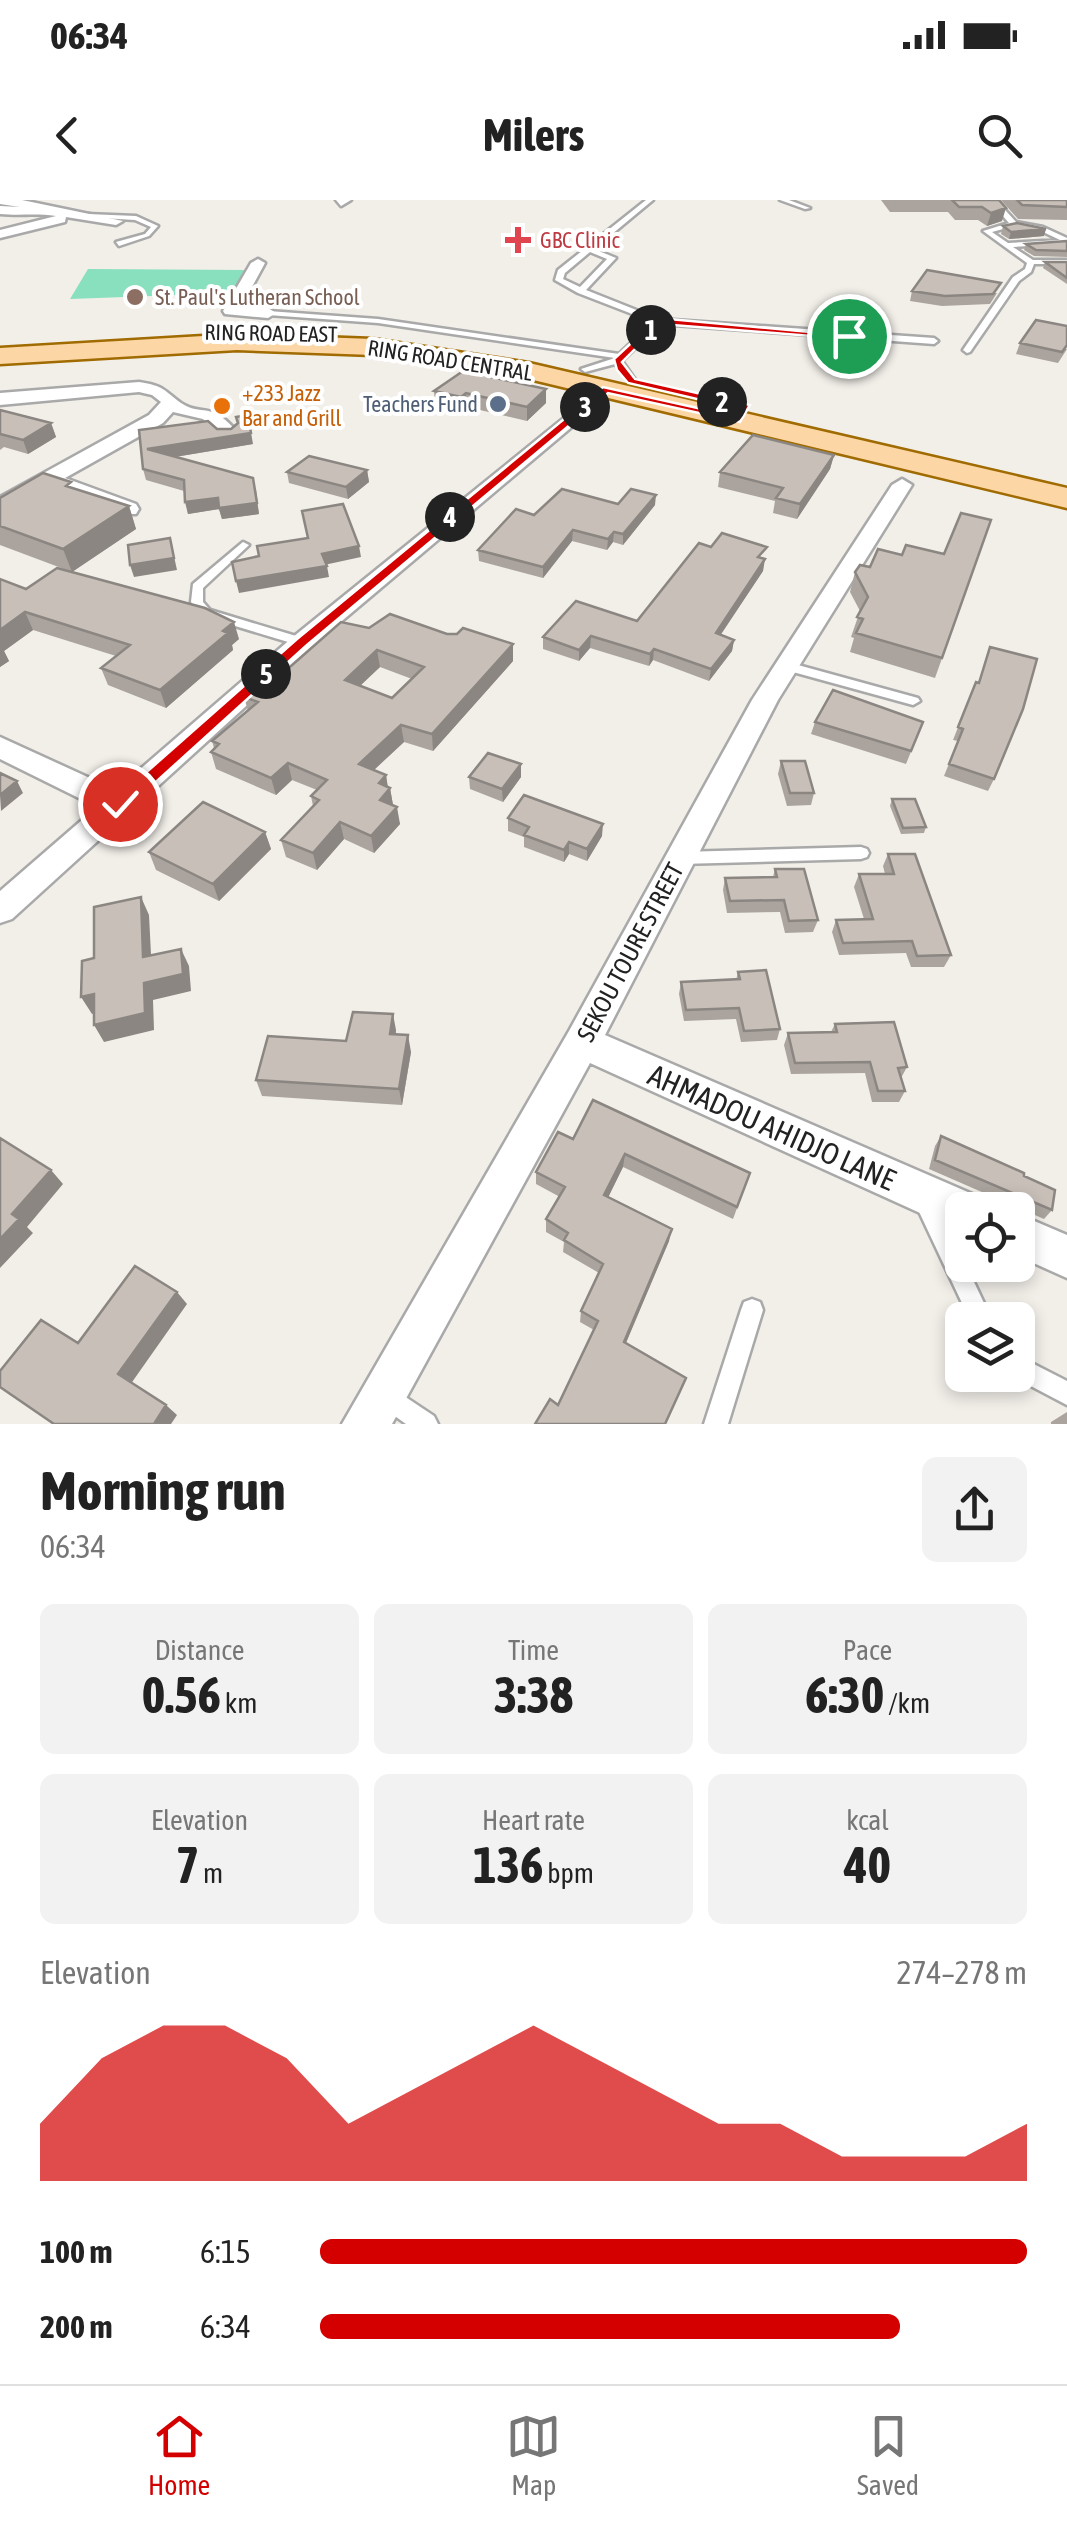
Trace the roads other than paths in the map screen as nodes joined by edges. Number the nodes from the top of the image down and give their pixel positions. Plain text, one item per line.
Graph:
1 (0, 200) edge
2 (650, 200) edge
3 (783, 200) edge
4 (992, 200) edge
5 (30, 203) edge
6 (807, 208) dead end
7 (0, 210) edge
8 (82, 215) junction
9 (116, 221) dead end
10 (1014, 224) junction
11 (0, 234) edge
12 (1055, 234) junction
13 (994, 237) junction
14 (118, 244) dead end
15 (1004, 245) junction
16 (589, 250) junction
17 (1067, 250) edge
18 (1015, 253) junction
19 (1030, 262) junction
20 (1067, 262) edge
21 (258, 263) dead end
22 (580, 291) junction
23 (268, 313) joint
24 (658, 321) junction
25 (934, 342) dead end
26 (0, 345) edge
27 (967, 350) dead end
28 (0, 356) edge
29 (619, 372) junction
30 (0, 398) edge
31 (170, 406) junction
32 (741, 414) junction
33 (227, 432) edge
34 (47, 479) junction
35 (1067, 482) edge
36 (902, 486) dead end
37 (1067, 498) edge
38 (0, 506) edge
39 (130, 510) edge
40 (243, 545) dead end
41 (302, 642) junction
42 (787, 666) junction
43 (912, 701) dead end
44 (0, 747) edge
45 (120, 804) junction
46 (861, 853) dead end
47 (680, 858) junction
48 (0, 910) edge
49 (582, 1042) junction
50 (920, 1192) junction
51 (945, 1203) edge
52 (1035, 1243) edge
53 (1067, 1257) edge
54 (972, 1302) edge
55 (752, 1310) dead end
56 (1035, 1376) edge
57 (1067, 1393) edge
58 (383, 1394) junction
59 (366, 1424) edge
60 (426, 1424) edge
61 (716, 1424) edge

1 - 5 street
2 - 16 lane
3 - 6 lane
4 - 10 lane
5 - 7 street
5 - 8 street
8 - 9 street
8 - 11 street
8 - 14 lane
10 - 12 lane
10 - 13 lane
12 - 13 lane
12 - 15 lane
13 - 15 lane
15 - 18 lane
16 - 22 lane
16 - 22 lane
17 - 18 lane
18 - 19 lane
19 - 20 lane
19 - 27 lane
21 - 23 street
22 - 24 lane
23 - 29 lane
24 - 25 lane
24 - 29 lane
26 - 29 main road, RING ROAD EAST
28 - 29 main road, RING ROAD CENTRAL
29 - 32 main road, RING ROAD CENTRAL
29 - 41 street
30 - 31 street
31 - 33 street
31 - 34 street
32 - 35 main road
32 - 37 main road, RING ROAD CENTRAL
34 - 38 street
34 - 39 street
36 - 42 street, SEKOU TOURE STREET
40 - 41 lane
41 - 45 street
42 - 43 lane
42 - 47 street, SEKOU TOURE STREET
44 - 45 street
45 - 48 street
46 - 47 lane
47 - 49 street, SEKOU TOURE STREET
49 - 50 street, AHMADOU AHIDJO LANE
49 - 58 street, SEKOU TOURE STREET
50 - 51 street, AHMADOU AHIDJO LANE
50 - 54 lane
52 - 53 street
55 - 61 lane
56 - 57 lane
58 - 59 street, SEKOU TOURE STREET
58 - 60 lane

